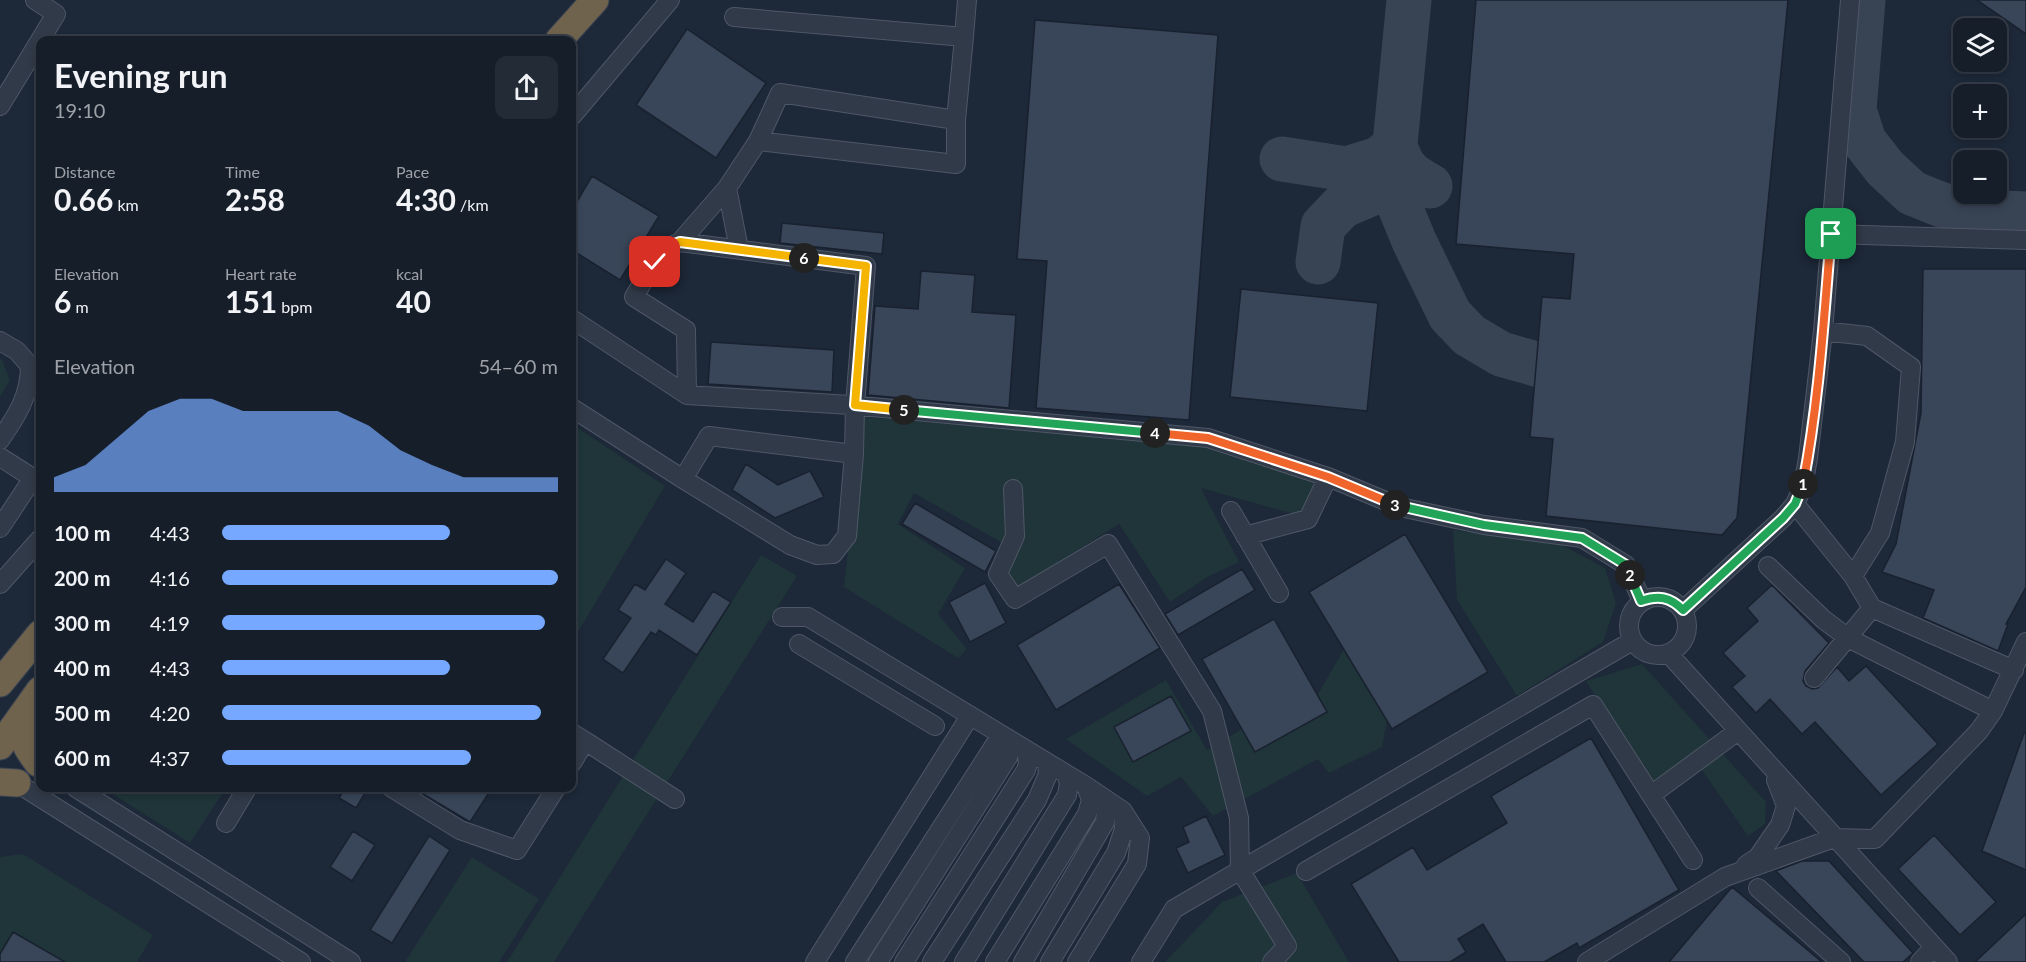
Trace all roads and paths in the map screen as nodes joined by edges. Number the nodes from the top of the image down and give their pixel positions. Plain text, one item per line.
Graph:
1 (35, 0) edge
2 (595, 0) edge
3 (670, 0) edge
4 (967, 0) edge
5 (1850, 0) edge
6 (734, 17) dead end
7 (43, 36) edge
8 (564, 36) edge
9 (964, 38) junction
10 (36, 47) edge
11 (0, 106) edge
12 (576, 111) edge
13 (957, 120) junction
14 (758, 141) junction
15 (727, 188) junction
16 (1831, 234) junction
17 (2026, 240) edge
18 (680, 242) junction
19 (739, 249) junction
20 (576, 322) edge
21 (1823, 332) junction
22 (0, 341) edge
23 (35, 379) edge
24 (687, 395) junction
25 (855, 405) junction
26 (576, 411) edge
27 (0, 440) edge
28 (854, 454) junction
29 (0, 457) edge
30 (1328, 477) junction
31 (683, 479) junction
32 (1012, 489) dead end
33 (1795, 504) junction
34 (1231, 511) dead end
35 (0, 528) edge
36 (1245, 536) junction
37 (36, 544) edge
38 (1768, 566) dead end
39 (1853, 576) junction
40 (0, 584) edge
41 (1279, 593) dead end
42 (1641, 601) junction
43 (1872, 608) junction
44 (1683, 610) junction
45 (782, 617) dead end
46 (1848, 638) junction
47 (36, 639) edge
48 (1632, 641) junction
49 (2026, 642) edge
50 (799, 644) dead end
51 (1668, 654) junction
52 (2014, 670) junction
53 (1814, 678) dead end
54 (0, 683) edge
55 (34, 699) edge
56 (1993, 711) junction
57 (970, 716) junction
58 (935, 726) dead end
59 (1738, 731) junction
60 (578, 737) edge
61 (1, 742) edge
62 (1013, 742) junction
63 (36, 760) edge
64 (36, 762) edge
65 (1047, 763) junction
66 (1768, 764) junction
67 (1066, 774) junction
68 (6, 779) edge
69 (1092, 790) junction
70 (82, 792) edge
71 (245, 792) edge
72 (398, 792) edge
73 (553, 792) edge
74 (1651, 795) junction
75 (675, 799) dead end
76 (1123, 811) junction
77 (226, 823) dead end
78 (1834, 838) junction
79 (1693, 860) dead end
80 (1240, 870) junction
81 (1306, 871) dead end
82 (1732, 874) junction
83 (1758, 888) dead end
84 (1934, 947) junction
85 (301, 962) edge
86 (351, 962) edge
87 (815, 962) edge
88 (855, 962) edge
89 (878, 962) edge
90 (904, 962) edge
91 (932, 962) edge
92 (964, 962) edge
93 (995, 962) edge
94 (1023, 962) edge
95 (1050, 962) edge
96 (1077, 962) edge
97 (1141, 962) edge
98 (1272, 962) edge
99 (1587, 962) edge
100 (1841, 962) edge
101 (1920, 962) edge
102 (1948, 962) edge

1 - 7 street
2 - 8 highway
3 - 12 street
4 - 9 street
5 - 16 street
6 - 9 street
9 - 13 street
10 - 11 street
13 - 14 street
13 - 14 street
14 - 15 street
15 - 18 street
15 - 19 street
16 - 17 street
16 - 21 street
18 - 19 street
18 - 24 street
19 - 25 street
20 - 24 street
21 - 33 street
21 - 39 street
22 - 23 street
23 - 27 street
24 - 25 street
25 - 28 street
25 - 30 street
26 - 31 street
28 - 31 street
28 - 31 street
29 - 35 street
30 - 36 street
30 - 42 street
32 - 80 street
33 - 39 street
33 - 44 street
34 - 36 street
36 - 41 street
37 - 40 street
38 - 46 street
39 - 43 street
42 - 44 street
42 - 48 street
43 - 46 street
43 - 52 street
44 - 51 street
45 - 57 street
46 - 53 street
46 - 56 street
47 - 54 highway
48 - 51 street
48 - 80 street
49 - 52 street
50 - 58 street
51 - 59 street
52 - 56 street
55 - 61 highway
55 - 63 highway
56 - 78 street
57 - 62 street
57 - 87 street
59 - 66 street
59 - 74 street
60 - 75 street
61 - 64 street
62 - 65 street
62 - 88 street
62 - 89 street
62 - 90 street
65 - 67 street
65 - 91 street
66 - 78 street
66 - 82 street
67 - 69 street
67 - 92 street
68 - 85 street
69 - 76 street
69 - 93 street
69 - 94 street
70 - 86 street
71 - 77 street
72 - 73 street
74 - 79 street
74 - 81 street
76 - 95 street
76 - 96 street
78 - 82 street
78 - 84 street
80 - 97 street
80 - 98 street
82 - 99 street
83 - 100 street
84 - 101 street
84 - 102 street

